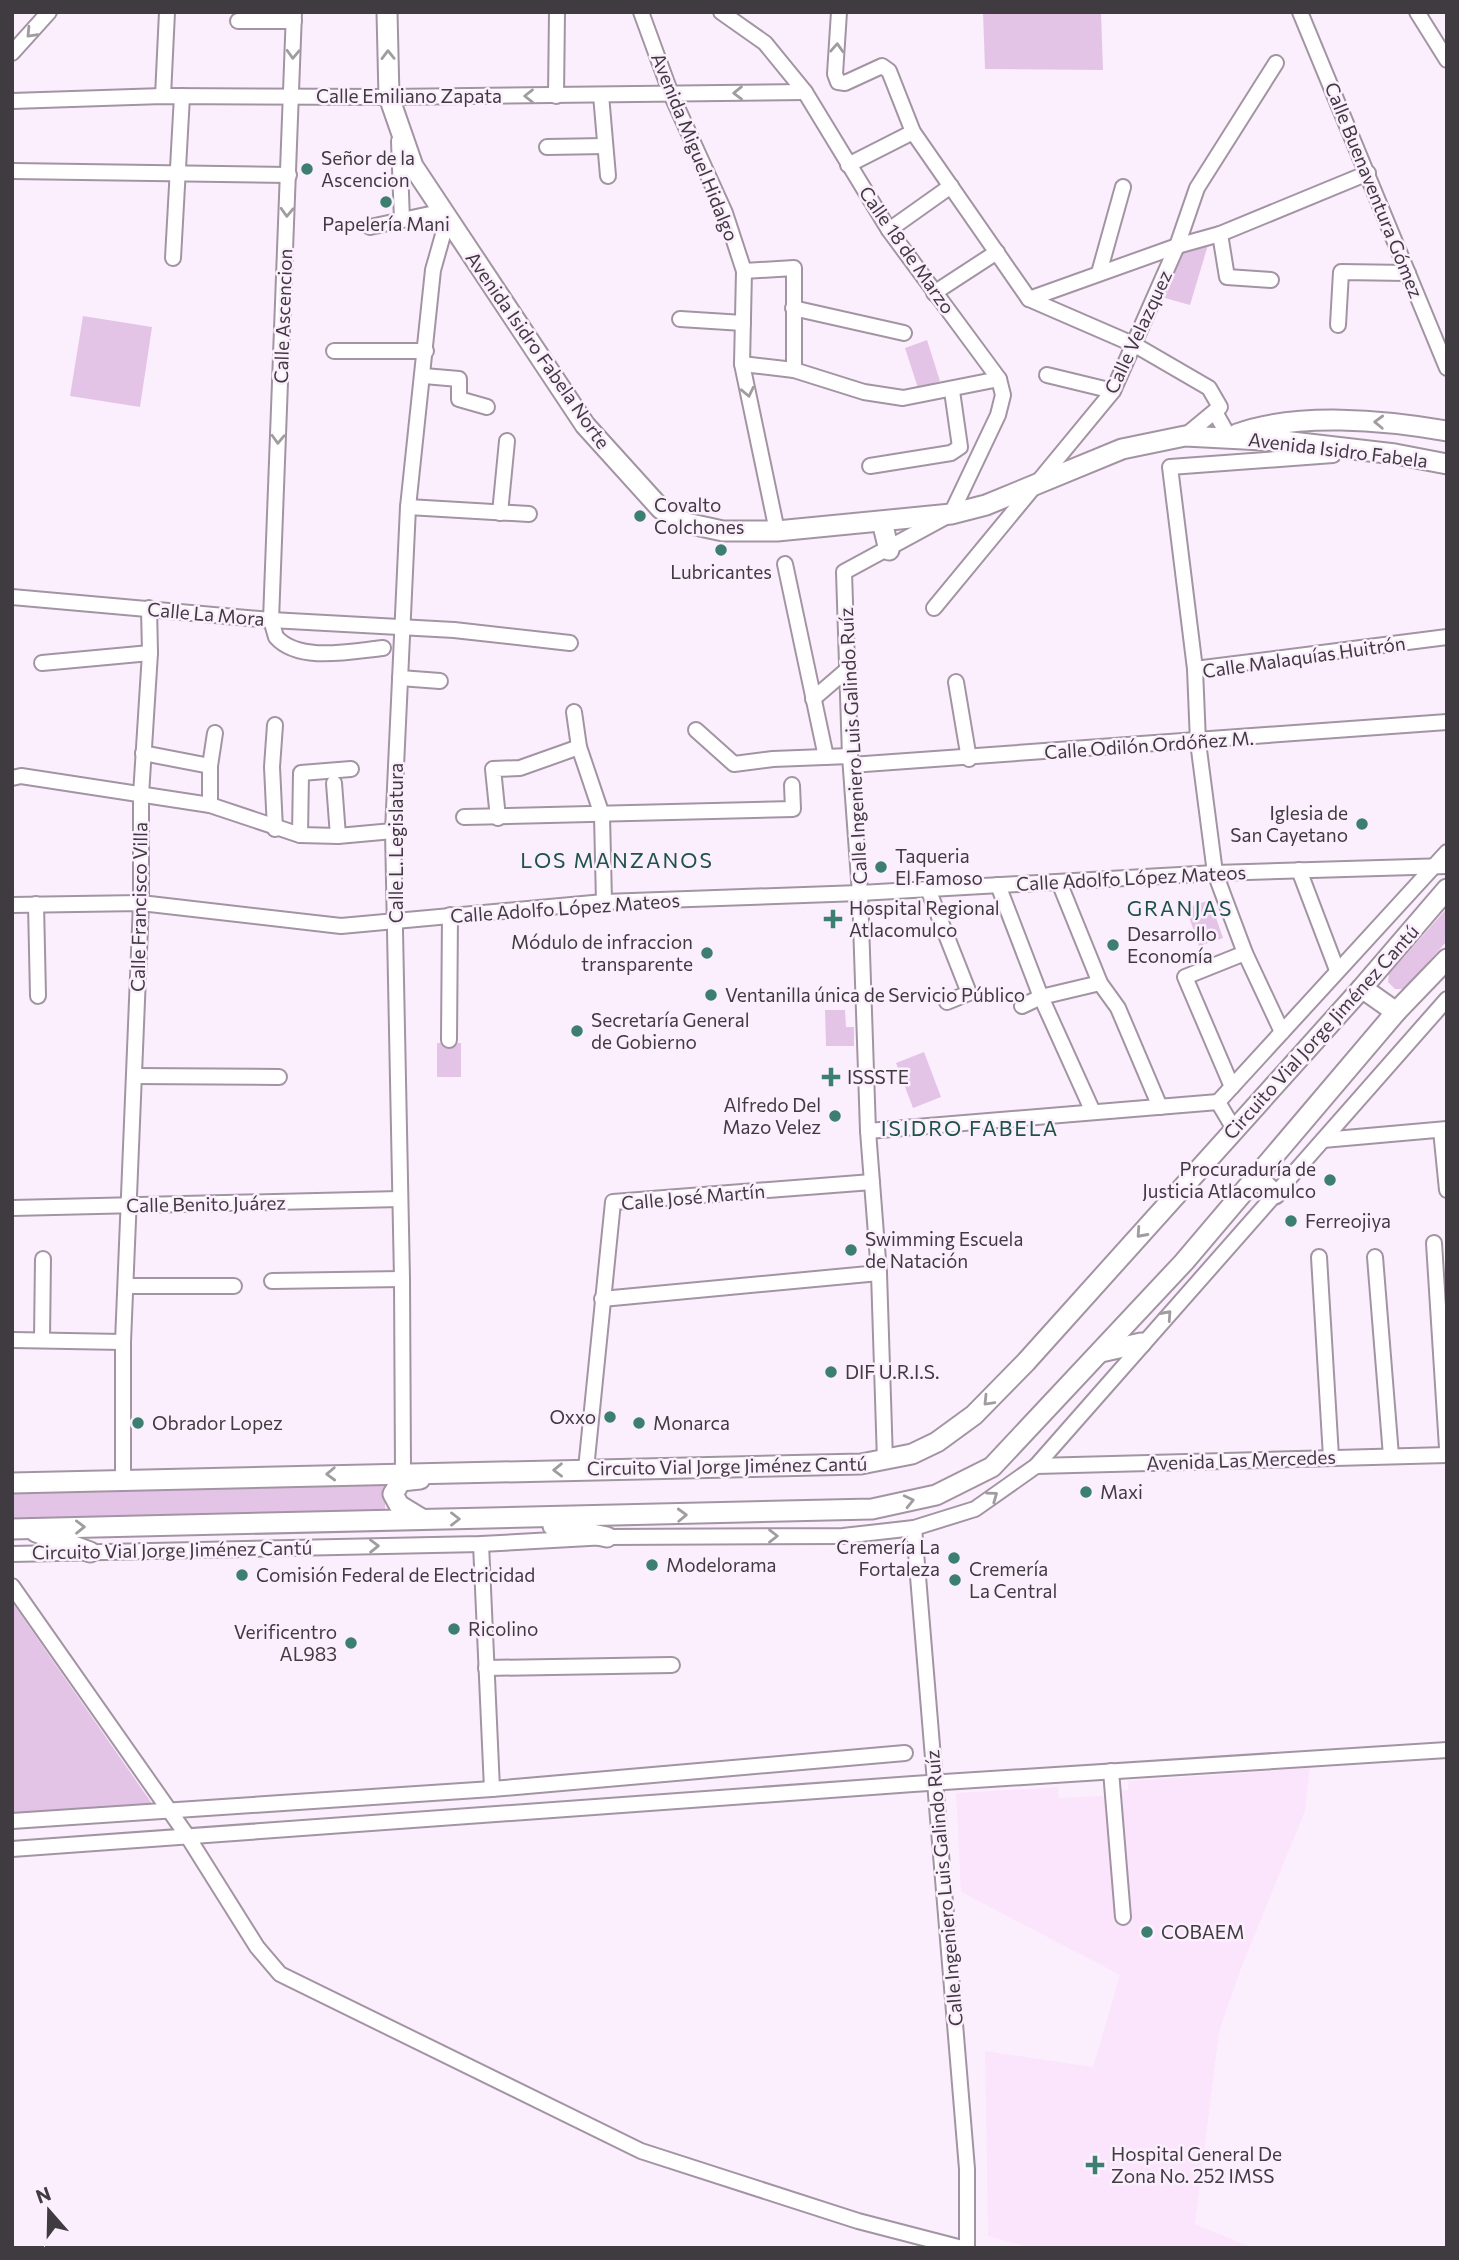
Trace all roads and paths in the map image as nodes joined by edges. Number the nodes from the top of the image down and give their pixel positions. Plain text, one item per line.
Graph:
1 (49, 12) edge
2 (167, 12) edge
3 (387, 12) edge
4 (557, 12) edge
5 (641, 12) edge
6 (721, 12) edge
7 (839, 12) edge
8 (1300, 12) edge
9 (1417, 12) edge
10 (294, 16) edge
11 (238, 21) dead end
12 (12, 53) edge
13 (1447, 60) edge
14 (1276, 63) dead end
15 (805, 92) junction
16 (671, 94) junction
17 (291, 95) junction
18 (601, 95) junction
19 (163, 96) junction
20 (181, 96) junction
21 (556, 96) junction
22 (389, 97) junction
23 (12, 101) edge
24 (399, 131) junction
25 (914, 132) junction
26 (605, 146) junction
27 (547, 147) dead end
28 (848, 165) junction
29 (12, 171) edge
30 (178, 173) junction
31 (1368, 173) junction
32 (289, 175) junction
33 (608, 176) dead end
34 (951, 186) junction
35 (1123, 187) dead end
36 (446, 214) junction
37 (402, 220) junction
38 (370, 227) dead end
39 (889, 230) junction
40 (1220, 234) junction
41 (1177, 246) junction
42 (997, 252) junction
43 (173, 258) dead end
44 (744, 271) junction
45 (1098, 273) junction
46 (1408, 273) junction
47 (1271, 279) dead end
48 (934, 293) junction
49 (1029, 299) junction
50 (793, 307) junction
51 (680, 319) dead end
52 (743, 323) junction
53 (1338, 325) dead end
54 (904, 333) dead end
55 (1135, 345) junction
56 (334, 351) dead end
57 (426, 351) junction
58 (742, 363) junction
59 (1447, 368) edge
60 (794, 370) junction
61 (1047, 375) dead end
62 (424, 376) junction
63 (999, 379) junction
64 (952, 391) junction
65 (1113, 391) junction
66 (487, 407) dead end
67 (1215, 412) junction
68 (1339, 422) junction
69 (1447, 431) edge
70 (1185, 436) junction
71 (1229, 437) junction
72 (507, 441) dead end
73 (1332, 448) junction
74 (1447, 464) edge
75 (870, 466) dead end
76 (1039, 482) junction
77 (408, 507) junction
78 (500, 513) junction
79 (529, 514) dead end
80 (951, 514) junction
81 (882, 522) junction
82 (777, 531) junction
83 (889, 550) junction
84 (785, 564) dead end
85 (12, 597) edge
86 (149, 608) junction
87 (934, 608) dead end
88 (271, 620) junction
89 (401, 627) junction
90 (1447, 637) edge
91 (570, 643) dead end
92 (383, 648) dead end
93 (149, 653) junction
94 (42, 663) dead end
95 (849, 668) junction
96 (1195, 669) junction
97 (400, 678) junction
98 (440, 681) dead end
99 (956, 682) dead end
100 (813, 699) junction
101 (574, 712) dead end
102 (1447, 722) edge
103 (275, 725) dead end
104 (696, 730) dead end
105 (215, 733) dead end
106 (1198, 742) junction
107 (579, 747) junction
108 (143, 752) junction
109 (826, 757) junction
110 (969, 759) junction
111 (850, 761) junction
112 (210, 766) junction
113 (351, 769) dead end
114 (12, 778) edge
115 (334, 783) dead end
116 (792, 785) dead end
117 (141, 795) junction
118 (210, 805) junction
119 (602, 815) junction
120 (464, 817) dead end
121 (498, 818) junction
122 (275, 829) junction
123 (393, 831) junction
124 (300, 835) junction
125 (338, 836) junction
126 (1447, 852) edge
127 (1441, 866) edge
128 (1299, 870) junction
129 (1215, 873) junction
130 (1059, 882) junction
131 (998, 885) junction
132 (928, 889) junction
133 (1447, 889) edge
134 (860, 893) junction
135 (604, 902) junction
136 (141, 903) junction
137 (36, 904) junction
138 (12, 905) edge
139 (450, 915) junction
140 (396, 921) junction
141 (1245, 953) junction
142 (1447, 959) edge
143 (1337, 970) junction
144 (1100, 983) junction
145 (1362, 988) junction
146 (38, 996) dead end
147 (1041, 997) junction
148 (1447, 999) edge
149 (947, 1002) dead end
150 (1022, 1006) dead end
151 (1396, 1012) junction
152 (1282, 1032) junction
153 (449, 1040) dead end
154 (134, 1076) junction
155 (279, 1077) dead end
156 (1232, 1087) junction
157 (1219, 1102) junction
158 (1160, 1107) junction
159 (1093, 1112) junction
160 (1234, 1129) junction
161 (868, 1130) junction
162 (1444, 1130) edge
163 (1323, 1140) junction
164 (1255, 1176) junction
165 (872, 1182) junction
166 (1447, 1190) edge
167 (1275, 1194) junction
168 (400, 1199) junction
169 (128, 1206) junction
170 (12, 1208) edge
171 (1434, 1243) dead end
172 (1319, 1257) dead end
173 (1375, 1257) dead end
174 (43, 1259) dead end
175 (879, 1273) junction
176 (402, 1279) junction
177 (272, 1281) dead end
178 (125, 1286) junction
179 (234, 1286) dead end
180 (603, 1299) junction
181 (42, 1339) junction
182 (13, 1340) edge
183 (123, 1342) junction
184 (1141, 1343) junction
185 (1101, 1352) junction
186 (1447, 1448) edge
187 (1447, 1455) edge
188 (1391, 1456) junction
189 (1331, 1457) junction
190 (885, 1461) junction
191 (1035, 1466) junction
192 (586, 1469) junction
193 (524, 1471) junction
194 (402, 1472) junction
195 (123, 1480) junction
196 (12, 1483) edge
197 (422, 1519) junction
198 (521, 1519) junction
199 (915, 1528) junction
200 (19, 1529) edge
201 (607, 1537) junction
202 (481, 1544) junction
203 (90, 1552) junction
204 (12, 1554) edge
205 (12, 1586) edge
206 (671, 1665) dead end
207 (486, 1668) junction
208 (1447, 1750) edge
209 (905, 1754) dead end
210 (1111, 1771) junction
211 (936, 1782) junction
212 (492, 1789) junction
213 (168, 1809) junction
214 (12, 1821) edge
215 (188, 1836) junction
216 (12, 1849) edge
217 (1123, 1917) dead end
218 (965, 2248) edge

1 -> 12 street
2 - 19 street
22 -> 3 main road, Avenida Isidro Fabela Norte
4 - 21 street
5 - 16 street, Avenida Miguel Hidalgo
6 - 15 street, Calle 18 de Marzo
25 -> 7 street
8 - 31 street, Calle Buenaventura Gómez
9 - 13 street
10 - 11 street
10 -> 17 street, Calle Ascencion
14 - 41 street, Calle Velazquez
15 -> 16 street, Calle Emiliano Zapata
15 - 28 street, Calle 18 de Marzo
16 - 18 street, Calle Emiliano Zapata
16 - 44 street, Avenida Miguel Hidalgo
17 - 20 street, Calle Emiliano Zapata
17 - 22 street, Calle Emiliano Zapata
17 - 32 street, Calle Ascencion
18 - 21 street, Calle Emiliano Zapata
18 - 26 street
19 - 20 street, Calle Emiliano Zapata
19 - 23 street, Calle Emiliano Zapata
20 - 30 street
21 -> 22 street, Calle Emiliano Zapata
22 - 24 main road, Avenida Isidro Fabela Norte
24 - 36 main road, Avenida Isidro Fabela Norte
24 - 37 street
25 - 28 street
25 - 34 street
26 - 27 street
26 - 33 street
28 - 39 street, Calle 18 de Marzo
29 - 30 street
30 - 32 street
30 - 43 street
31 - 40 street
31 - 46 street, Calle Buenaventura Gómez
32 -> 88 street, Calle Ascencion
34 - 39 street
34 - 42 street
35 - 45 street
36 - 37 street
36 - 57 street, Calle L. Legislatura
36 - 82 main road, Avenida Isidro Fabela Norte
37 - 38 street
39 - 48 street, Calle 18 de Marzo
40 - 41 street
40 - 47 street
41 - 45 street
41 - 55 street, Calle Velazquez
42 - 48 street
42 - 49 street
44 - 50 street
44 - 52 street, Avenida Miguel Hidalgo
45 - 49 street
46 - 53 street
46 - 59 street, Calle Buenaventura Gómez
48 - 63 street, Calle 18 de Marzo
49 - 55 street
50 - 54 street
50 - 60 street
51 - 52 street
52 - 58 street, Avenida Miguel Hidalgo
55 - 65 street, Calle Velazquez
55 - 67 street
56 - 57 street
57 - 62 street, Calle L. Legislatura
58 - 60 street
58 -> 82 street, Avenida Miguel Hidalgo
60 - 64 street
61 - 65 street
62 - 66 street
62 - 77 street, Calle L. Legislatura
63 - 64 street
63 - 80 street
64 - 75 street
65 - 76 street, Calle Velazquez
67 - 70 street
67 - 71 street
69 -> 68 main road, Avenida Isidro Fabela
68 - 71 main road, Avenida Isidro Fabela
68 - 73 main road
70 - 71 main road, Avenida Isidro Fabela
70 - 76 main road, Avenida Isidro Fabela
71 - 73 main road, Avenida Isidro Fabela
72 - 78 street
73 - 74 main road, Avenida Isidro Fabela
73 - 96 street
76 - 80 main road, Avenida Isidro Fabela Norte
76 - 87 street, Calle Velazquez
77 - 78 street
77 - 89 street, Calle L. Legislatura
78 - 79 street
80 - 81 main road, Avenida Isidro Fabela Norte
80 - 83 street, Calle Ingeniero Luis Galindo Ruíz
81 - 82 main road, Avenida Isidro Fabela Norte
81 - 83 main road
83 - 95 street, Calle Ingeniero Luis Galindo Ruíz
84 - 100 street
85 - 86 street, Calle La Mora
86 - 88 street, Calle La Mora
86 - 93 street, Calle Francisco Villa
88 - 89 street, Calle La Mora
88 - 92 street
89 - 91 street, Calle La Mora
89 - 97 street, Calle L. Legislatura
90 - 96 street, Calle Malaquías Huitrón
93 - 94 street
93 - 108 street, Calle Francisco Villa
95 - 100 street
95 - 111 street, Calle Ingeniero Luis Galindo Ruíz
96 - 106 street, Calle Malaquías Huitrón
97 - 98 street
97 - 123 street, Calle L. Legislatura
99 - 110 street
100 - 109 street
101 - 107 street
102 - 106 street, Calle Odilón Ordóñez M.
103 - 122 street
104 - 109 street, Calle Odilón Ordóñez M.
105 - 112 street
106 - 110 street, Calle Odilón Ordóñez M.
106 - 129 street, Calle Malaquías Huitrón
107 - 119 street
107 - 121 street
108 - 112 street
108 - 117 street, Calle Francisco Villa
109 - 111 street, Calle Odilón Ordóñez M.
110 - 111 street, Calle Odilón Ordóñez M.
111 - 134 street, Calle Ingeniero Luis Galindo Ruíz
112 - 118 street
113 - 124 street
114 - 117 street
115 - 125 street
116 - 119 street
117 - 118 street
117 - 136 street, Calle Francisco Villa
118 - 122 street
119 - 121 street
119 - 135 street
120 - 121 street
122 - 124 street
123 - 125 street
123 - 140 street, Calle L. Legislatura
124 - 125 street
126 - 127 street
127 - 128 street, Calle Adolfo López Mateos
127 - 143 street
128 - 129 street, Calle Adolfo López Mateos
128 - 143 street
129 - 130 street, Calle Adolfo López Mateos
129 - 141 street, Calle Malaquías Huitrón
130 - 131 street, Calle Adolfo López Mateos
130 - 144 street
131 - 132 street, Calle Adolfo López Mateos
131 - 147 street
132 - 134 street, Calle Adolfo López Mateos
132 - 149 street
133 - 145 main road, Circuito Vial Jorge Jiménez Cantú
134 - 135 street, Calle Adolfo López Mateos
134 - 161 street, Calle Ingeniero Luis Galindo Ruíz
135 - 139 street, Calle Adolfo López Mateos
136 - 137 street, Calle Adolfo López Mateos
136 - 140 street, Calle Adolfo López Mateos
136 - 154 street, Calle Francisco Villa
137 - 138 street, Calle Adolfo López Mateos
137 - 146 street
139 - 140 street, Calle Adolfo López Mateos
139 - 153 street
140 - 168 street, Calle L. Legislatura
141 - 152 street, Calle Malaquías Huitrón
141 - 156 street
142 - 151 main road, Circuito Vial Jorge Jiménez Cantú
143 - 152 street
144 - 147 street
144 - 158 street
145 - 151 main road
145 - 160 main road, Circuito Vial Jorge Jiménez Cantú
147 - 150 street
147 - 159 street
148 - 163 street, Circuito Vial Jorge Jiménez Cantú
151 - 164 main road, Circuito Vial Jorge Jiménez Cantú
152 - 156 street
154 - 155 street
154 - 169 street, Calle Francisco Villa
156 - 157 street
157 - 158 street
157 - 160 street
158 - 159 street
159 - 161 street
160 -> 190 main road, Circuito Vial Jorge Jiménez Cantú
161 - 165 street, Calle Ingeniero Luis Galindo Ruíz
162 - 163 street
162 - 166 street
163 - 167 street, Circuito Vial Jorge Jiménez Cantú
164 - 167 main road
164 - 185 main road, Circuito Vial Jorge Jiménez Cantú
165 - 175 street, Calle Ingeniero Luis Galindo Ruíz
165 - 180 street, Calle José Martín
184 -> 167 street, Circuito Vial Jorge Jiménez Cantú
168 - 169 street, Calle Benito Juárez
168 - 176 street, Calle L. Legislatura
169 - 170 street, Calle Benito Juárez
169 - 178 street, Calle Francisco Villa
171 - 186 street
172 - 189 street
173 - 188 street
174 - 181 street
175 - 180 street
175 - 190 street, Calle Ingeniero Luis Galindo Ruíz
176 - 177 street
176 - 194 street, Calle L. Legislatura
178 - 179 street
178 - 183 street, Calle Francisco Villa
180 - 192 street, Calle José Martín
181 - 182 street
181 - 183 street
183 - 195 street, Calle Francisco Villa
184 - 185 main road
184 - 191 street, Circuito Vial Jorge Jiménez Cantú
198 -> 185 main road, Circuito Vial Jorge Jiménez Cantú
187 - 188 street, Avenida Las Mercedes
188 - 189 street, Avenida Las Mercedes
189 - 191 street, Avenida Las Mercedes
190 - 192 main road, Circuito Vial Jorge Jiménez Cantú
199 -> 191 street, Circuito Vial Jorge Jiménez Cantú
192 -> 193 main road, Circuito Vial Jorge Jiménez Cantú
193 - 194 main road, Circuito Vial Jorge Jiménez Cantú
193 - 197 main road
194 -> 195 main road, Circuito Vial Jorge Jiménez Cantú
195 - 196 main road, Circuito Vial Jorge Jiménez Cantú
197 -> 198 main road, Circuito Vial Jorge Jiménez Cantú
200 -> 197 main road, Circuito Vial Jorge Jiménez Cantú
198 - 201 main road
201 -> 199 street, Circuito Vial Jorge Jiménez Cantú
199 - 211 street, Calle Ingeniero Luis Galindo Ruíz
200 - 203 main road
201 - 202 street, Circuito Vial Jorge Jiménez Cantú
203 -> 202 street, Circuito Vial Jorge Jiménez Cantú
202 - 207 street
203 - 204 street, Circuito Vial Jorge Jiménez Cantú
205 - 213 street
206 - 207 street
207 - 212 street
208 - 210 street
209 - 212 street
210 - 211 street
210 - 217 street
211 - 215 street
211 - 218 street, Calle Ingeniero Luis Galindo Ruíz
212 - 213 street
213 - 214 street
213 - 215 street
215 - 216 street
215 - 218 street

